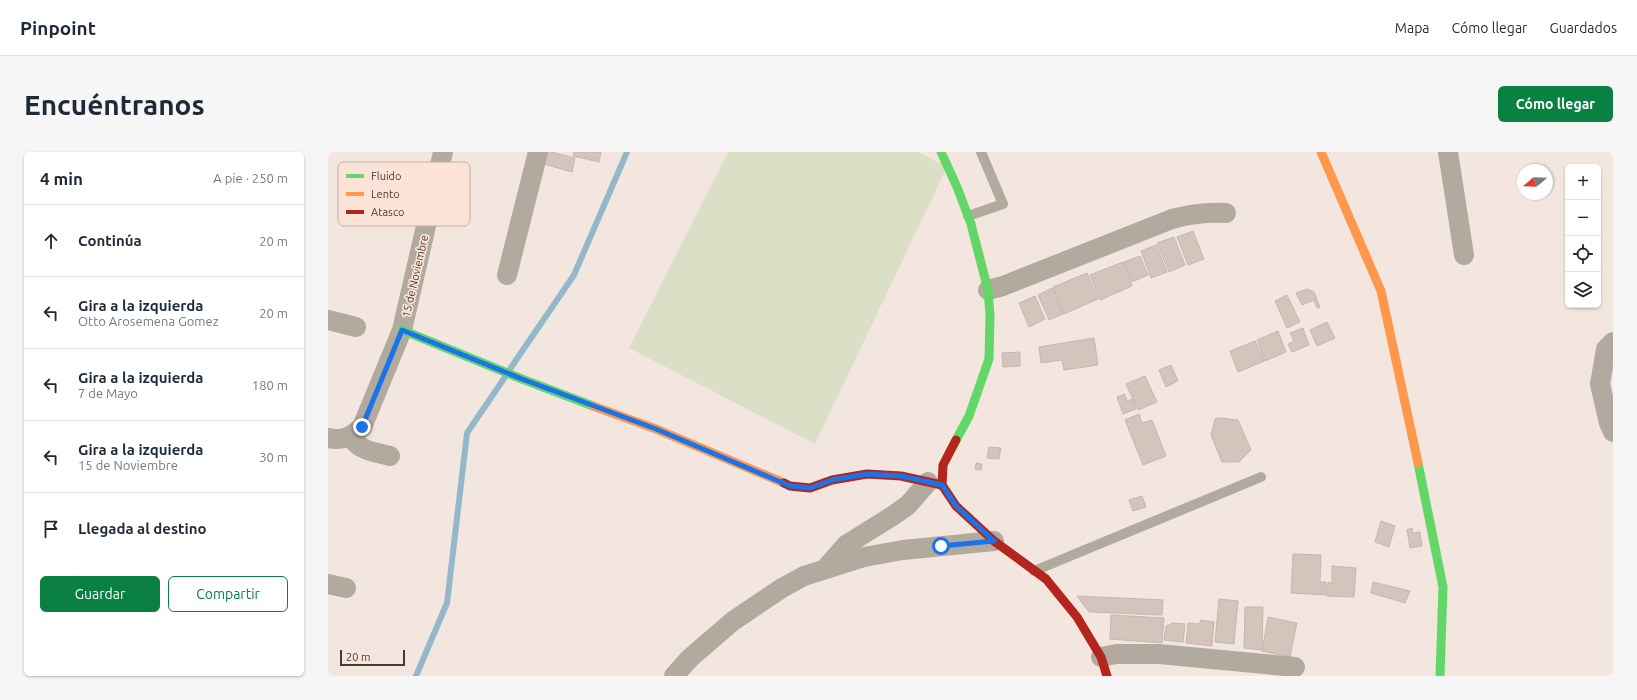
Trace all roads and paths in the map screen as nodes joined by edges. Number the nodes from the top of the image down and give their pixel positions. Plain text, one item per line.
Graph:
1 (443, 152) edge
2 (538, 152) edge
3 (941, 152) edge
4 (981, 152) edge
5 (1321, 152) edge
6 (1448, 152) edge
7 (441, 162) edge
8 (1226, 213) dead end
9 (968, 216) junction
10 (426, 226) edge
11 (1464, 255) dead end
12 (507, 275) dead end
13 (988, 290) junction
14 (328, 320) edge
15 (356, 327) dead end
16 (402, 330) junction
17 (1613, 342) edge
18 (1613, 432) edge
19 (351, 437) junction
20 (328, 438) edge
21 (390, 456) dead end
22 (1261, 476) dead end
23 (935, 484) junction
24 (994, 541) junction
25 (825, 569) junction
26 (1034, 571) junction
27 (1101, 657) junction
28 (1295, 667) dead end
29 (674, 676) edge
30 (1107, 676) edge
31 (1440, 676) edge

1 - 7 street, 15 de Noviembre
2 - 12 street
3 - 9 street
4 - 9 lane
5 - 31 street
6 - 11 street
8 - 13 street
9 - 13 street
10 - 16 street, 15 de Noviembre
13 - 23 street
14 - 15 street
16 - 19 street, 15 de Noviembre
16 - 23 street
17 - 18 street
19 - 20 street
19 - 21 street
22 - 26 lane
23 - 24 street
23 - 25 street
24 - 25 street
24 - 26 street
25 - 29 street
26 - 27 street
27 - 28 street
27 - 30 street

